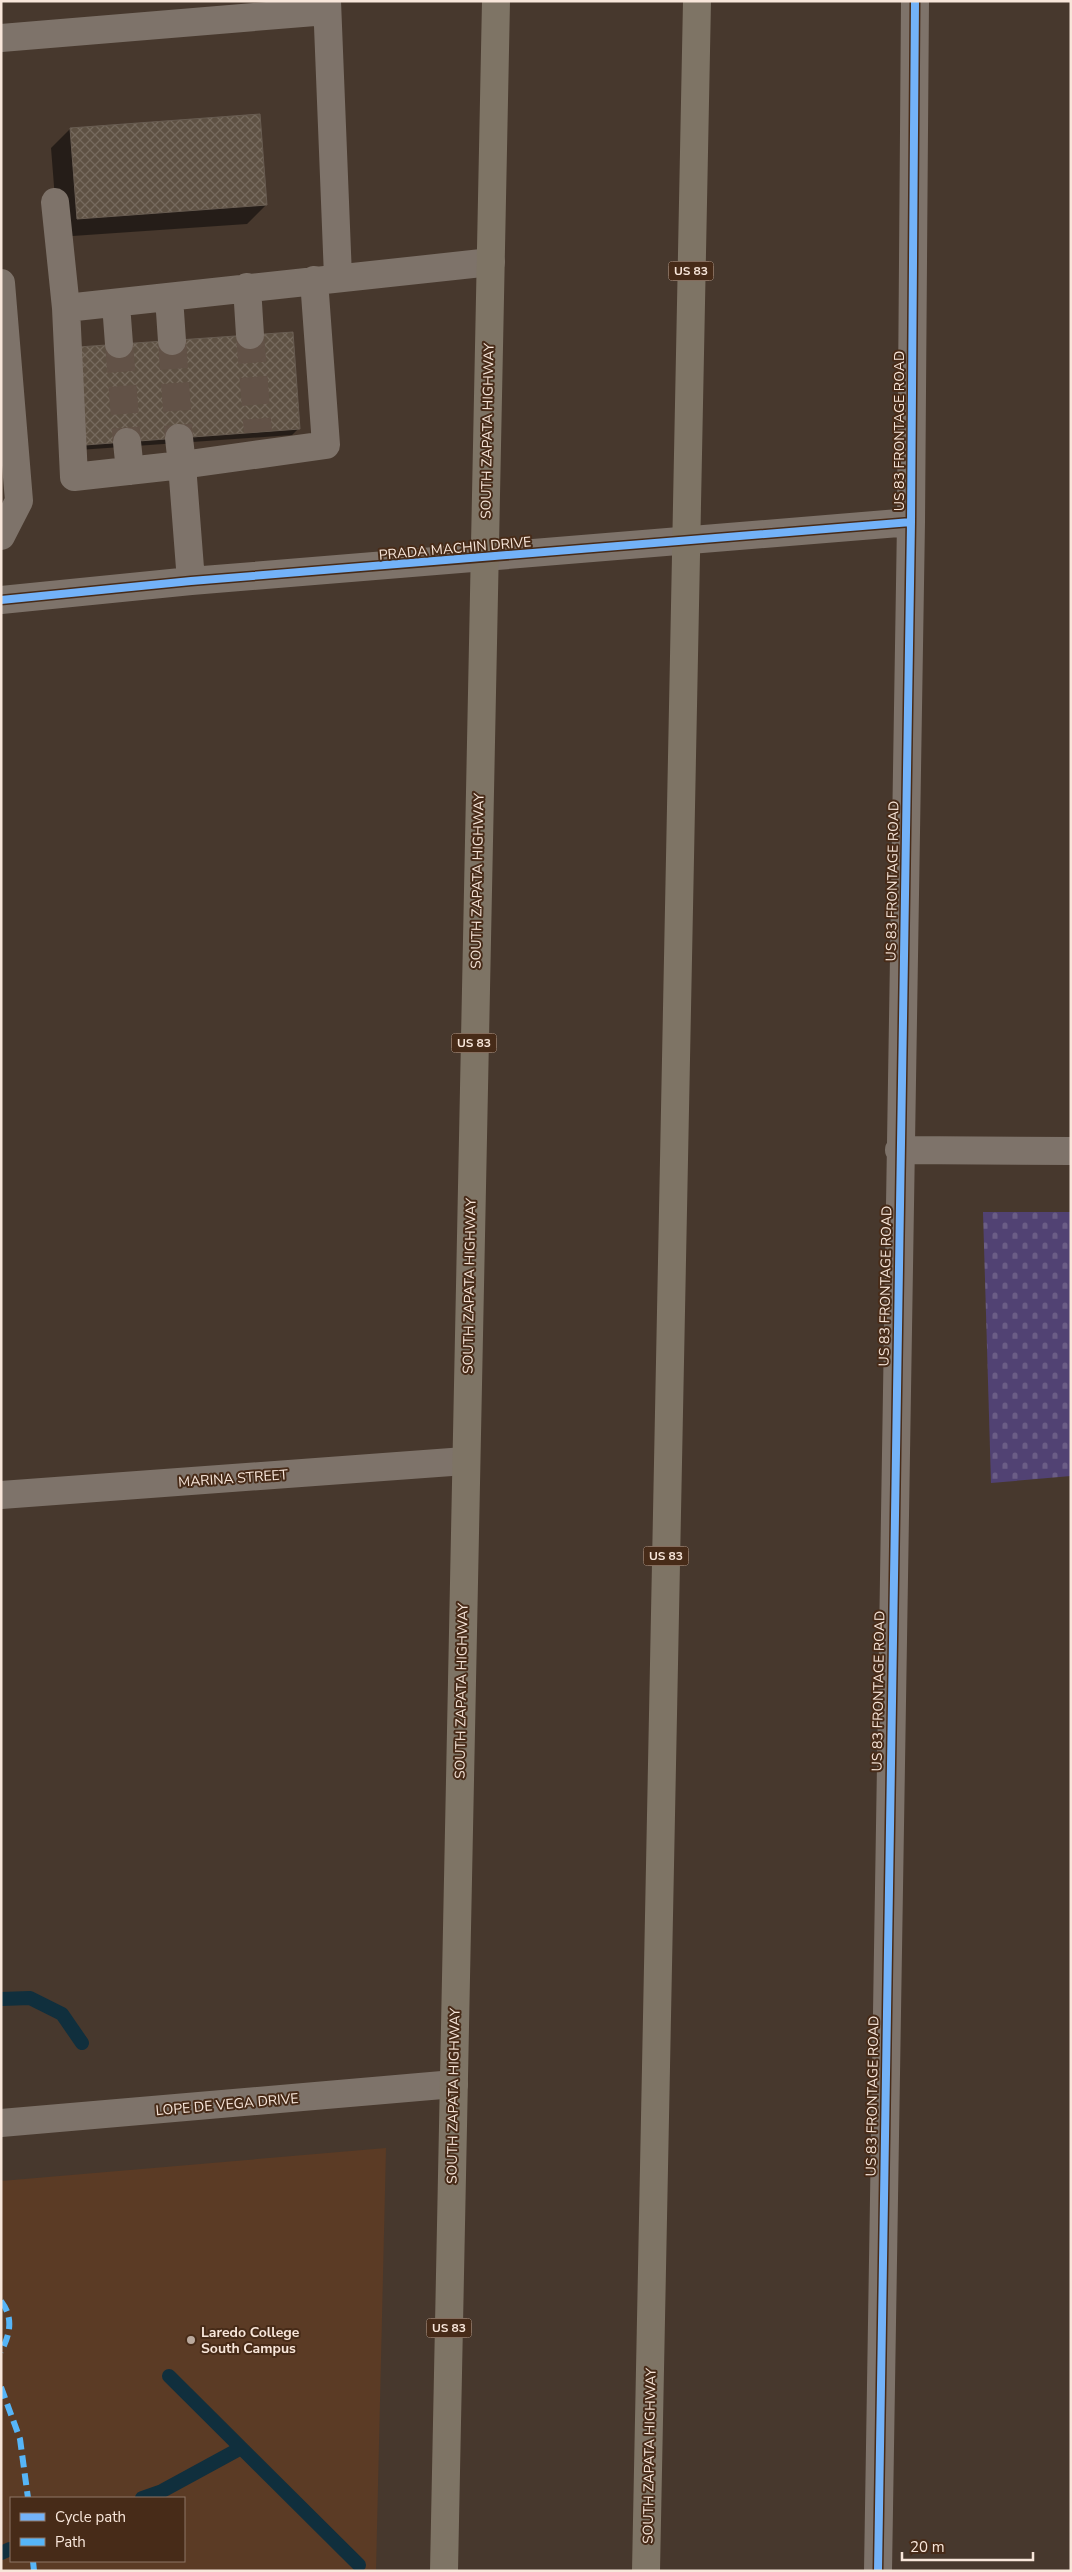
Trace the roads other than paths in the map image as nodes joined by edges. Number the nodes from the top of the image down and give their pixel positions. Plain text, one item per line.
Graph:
1 (496, 1) edge
2 (697, 1) edge
3 (915, 1) edge
4 (327, 6) edge
5 (1, 38) edge
6 (55, 202) dead end
7 (491, 262) junction
8 (326, 279) junction
9 (1, 283) edge
10 (247, 288) junction
11 (169, 297) junction
12 (116, 304) junction
13 (66, 308) junction
14 (250, 335) tunnel mouth
15 (172, 341) tunnel mouth
16 (119, 344) tunnel mouth
17 (179, 438) tunnel mouth
18 (127, 442) tunnel mouth
19 (182, 465) junction
20 (130, 471) junction
21 (911, 522) junction
22 (1, 536) edge
23 (686, 541) junction
24 (484, 558) junction
25 (191, 581) junction
26 (1, 600) edge
27 (899, 1150) junction
28 (1071, 1151) edge
29 (465, 1461) junction
30 (1, 1495) edge
31 (454, 2084) junction
32 (1, 2123) edge
33 (444, 2571) edge
34 (646, 2571) edge
35 (878, 2571) edge

1 - 7 main road, SOUTH ZAPATA HIGHWAY / US 83
2 - 23 main road, SOUTH ZAPATA HIGHWAY / US 83
3 - 21 street, US 83 FRONTAGE ROAD
4 - 5 street
4 - 8 street
6 - 13 street
7 - 8 street
7 - 24 main road, SOUTH ZAPATA HIGHWAY / US 83
8 - 10 street
8 - 19 street
9 - 22 street
10 - 11 street
10 - 14 street
11 - 12 street
11 - 15 street
12 - 13 street
12 - 16 street
13 - 20 street
17 - 19 street
18 - 20 street
19 - 20 street
19 - 25 street
21 - 23 street, PRADA MACHIN DRIVE
21 - 27 street, US 83 FRONTAGE ROAD
23 - 24 street, PRADA MACHIN DRIVE
23 - 34 main road, SOUTH ZAPATA HIGHWAY / US 83
24 - 25 street, PRADA MACHIN DRIVE
24 - 29 main road, SOUTH ZAPATA HIGHWAY / US 83
25 - 26 street, PRADA MACHIN DRIVE
27 - 28 street
27 - 35 street, US 83 FRONTAGE ROAD
29 - 30 street, MARINA STREET
29 - 31 main road, SOUTH ZAPATA HIGHWAY / US 83
31 - 32 street, LOPE DE VEGA DRIVE
31 - 33 main road, SOUTH ZAPATA HIGHWAY / US 83

